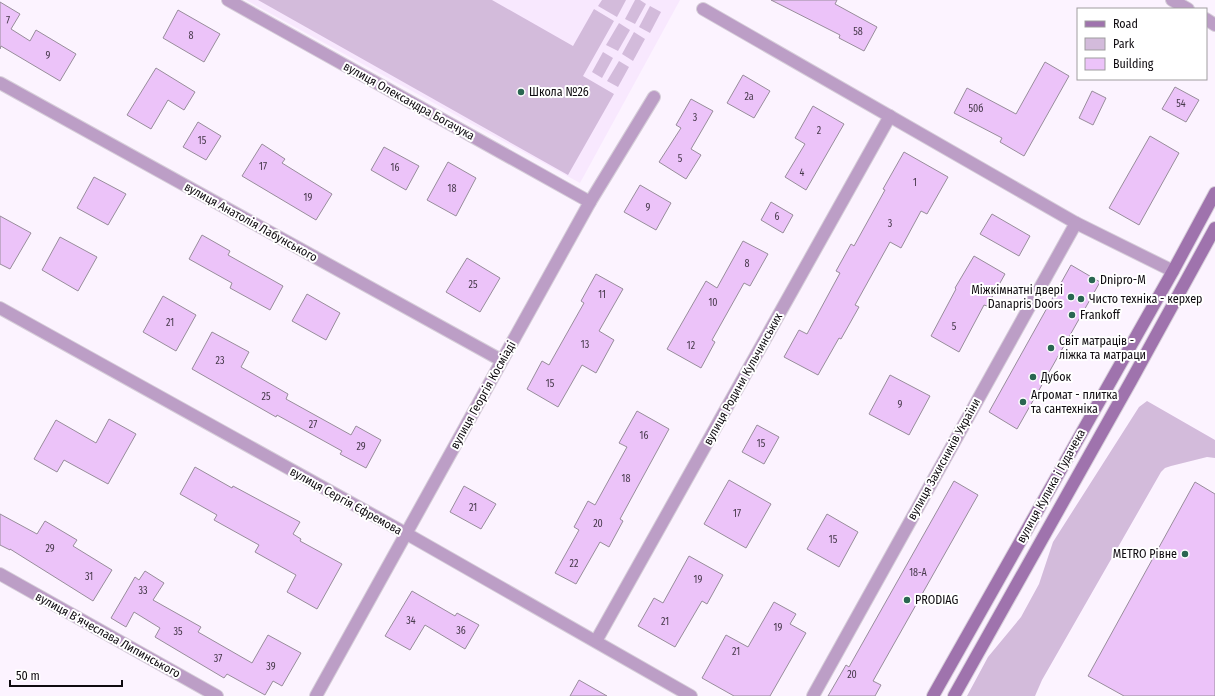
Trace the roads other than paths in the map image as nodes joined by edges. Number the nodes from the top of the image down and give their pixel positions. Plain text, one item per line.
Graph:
1 (228, 0) edge
2 (1172, 0) edge
3 (1186, 8) edge
4 (703, 9) dead end
5 (0, 83) edge
6 (654, 97) dead end
7 (890, 116) junction
8 (1215, 193) edge
9 (590, 202) junction
10 (1076, 223) junction
11 (1215, 228) edge
12 (1173, 270) junction
13 (0, 308) edge
14 (501, 360) junction
15 (406, 534) junction
16 (0, 574) edge
17 (596, 641) junction
18 (217, 696) edge
19 (316, 696) edge
20 (691, 696) edge
21 (813, 696) edge
22 (933, 696) edge
23 (954, 696) edge

1 - 9 street, вулиця Олександра Богачука
2 - 3 street
4 - 7 street
5 - 14 street, вулиця Анатолія Лабунського
6 - 9 street, вулиця Георгія Косміаді
7 - 10 street
7 - 17 street, вулиця Родини Кульчинських
8 - 12 main road, вулиця Кулика і Гудачека
9 - 14 street, вулиця Георгія Косміаді
10 - 12 street
10 - 21 street, вулиця Захисників України
11 - 23 main road, вулиця Кулика і Гудачека
12 - 22 main road, вулиця Кулика і Гудачека
13 - 15 street, вулиця Сергія Єфремова
14 - 15 street, вулиця Георгія Косміаді
15 - 17 street, вулиця Сергія Єфремова
15 - 19 street, вулиця Георгія Косміаді
16 - 18 street, вулиця Вʼячеслава Липинського
17 - 20 street, вулиця Сергія Єфремова

